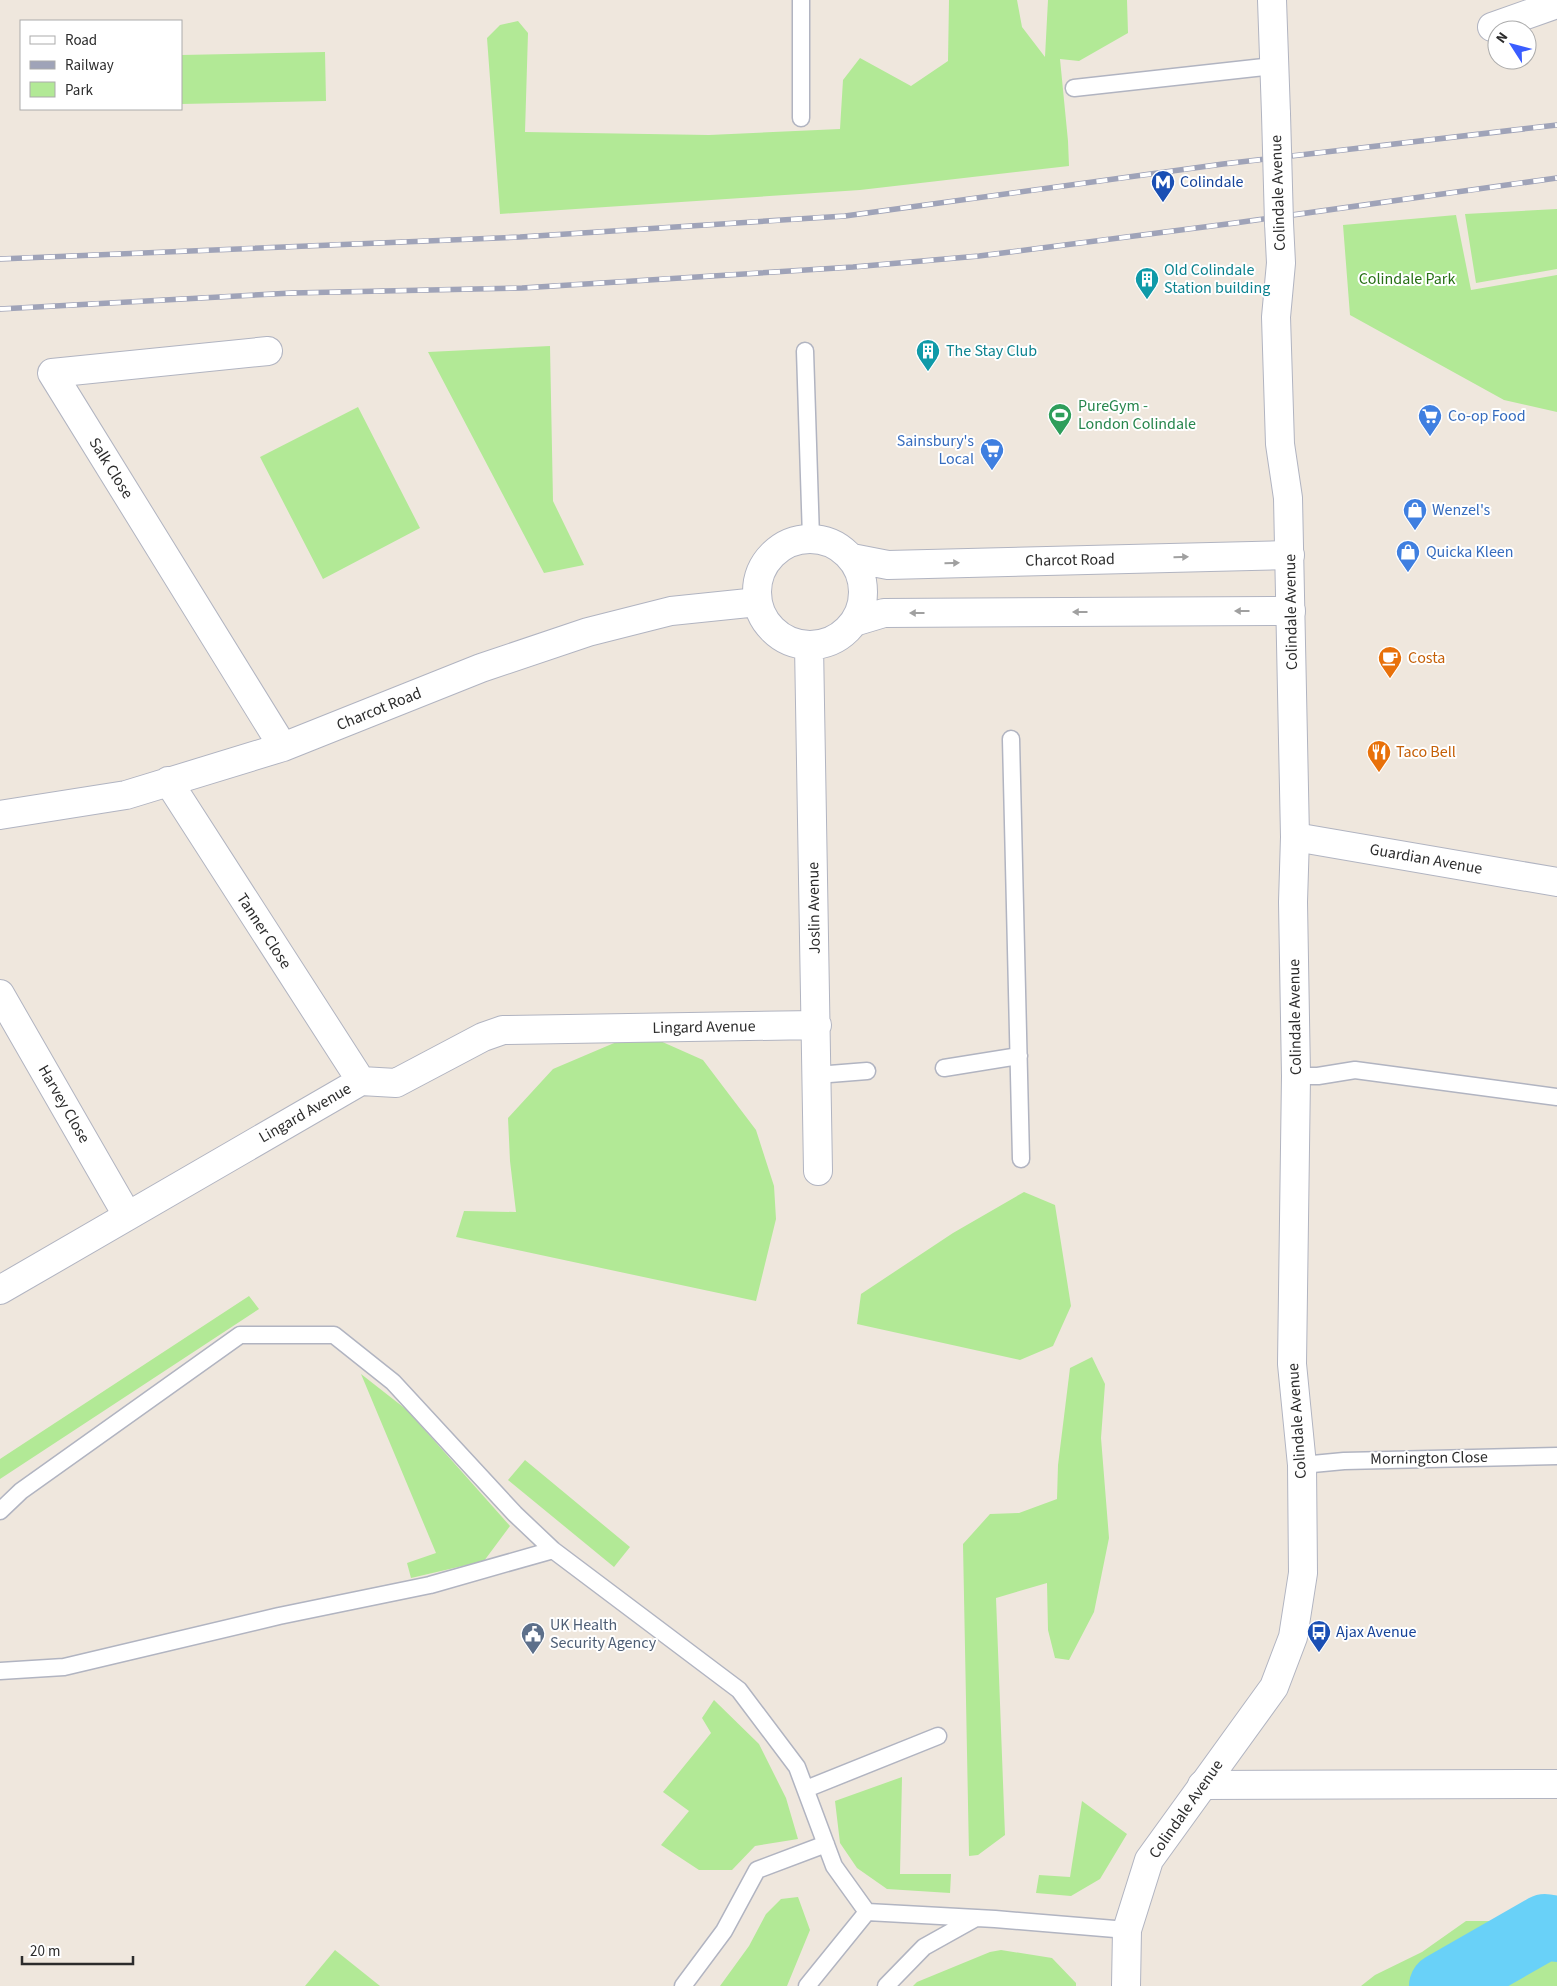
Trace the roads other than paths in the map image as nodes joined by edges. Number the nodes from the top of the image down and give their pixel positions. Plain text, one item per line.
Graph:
1 (801, 0) edge
2 (1272, 0) edge
3 (1557, 4) edge
4 (1512, 20) edge
5 (1274, 66) junction
6 (1074, 88) dead end
7 (801, 118) dead end
8 (268, 351) dead end
9 (805, 351) dead end
10 (811, 538) junction
11 (1290, 555) junction
12 (852, 558) junction
13 (758, 602) junction
14 (1291, 611) junction
15 (854, 622) junction
16 (809, 645) junction
17 (1011, 739) dead end
18 (283, 748) junction
19 (168, 781) junction
20 (0, 815) edge
21 (1296, 837) junction
22 (1557, 882) edge
23 (0, 994) edge
24 (817, 1025) junction
25 (1019, 1056) junction
26 (944, 1068) dead end
27 (867, 1071) dead end
28 (817, 1075) junction
29 (1296, 1076) junction
30 (361, 1081) junction
31 (1557, 1097) edge
32 (1022, 1159) dead end
33 (818, 1171) dead end
34 (127, 1215) junction
35 (0, 1290) edge
36 (1557, 1456) edge
37 (1302, 1465) junction
38 (0, 1511) edge
39 (553, 1550) junction
40 (0, 1671) edge
41 (938, 1736) dead end
42 (1557, 1784) edge
43 (1202, 1785) junction
44 (806, 1789) junction
45 (826, 1844) junction
46 (868, 1912) junction
47 (976, 1918) junction
48 (1127, 1930) junction
49 (683, 1986) edge
50 (807, 1986) edge
51 (886, 1986) edge
52 (1126, 1986) edge

1 - 7 lane
2 - 5 street, Colindale Avenue
3 - 4 street
5 - 6 lane
5 - 11 street, Colindale Avenue, bridge
8 - 18 street, Salk Close
9 - 10 lane
10 - 12 street, Charcot Road
10 - 13 street, Charcot Road
12 -> 11 street, Charcot Road
11 - 14 street, Colindale Avenue
12 - 15 street, Charcot Road
13 - 16 street, Charcot Road
13 - 18 street, Charcot Road
14 -> 15 street, Charcot Road
14 - 21 street, Colindale Avenue
15 - 16 street, Charcot Road
16 - 24 street, Joslin Avenue
17 - 25 lane
18 - 19 street, Charcot Road
19 - 20 street, Charcot Road
19 - 30 street, Tanner Close
21 - 22 street, Guardian Avenue
21 - 29 street, Colindale Avenue
23 - 34 street, Harvey Close
24 - 28 street, Joslin Avenue
24 - 30 street, Lingard Avenue
25 - 26 lane
25 - 32 lane
27 - 28 lane
28 - 33 street, Joslin Avenue
29 - 31 lane
29 - 37 street, Colindale Avenue
30 - 34 street, Lingard Avenue
34 - 35 street, Lingard Avenue
36 - 37 lane, Mornington Close
37 - 43 street, Colindale Avenue
38 - 39 lane
39 - 40 lane
39 - 44 lane
41 - 44 lane
42 - 43 street
43 - 48 street, Colindale Avenue
44 - 45 lane
45 - 46 lane
45 - 49 lane
46 - 47 lane
46 - 50 lane
47 - 48 lane
47 - 51 lane
48 - 52 street, Colindale Avenue

